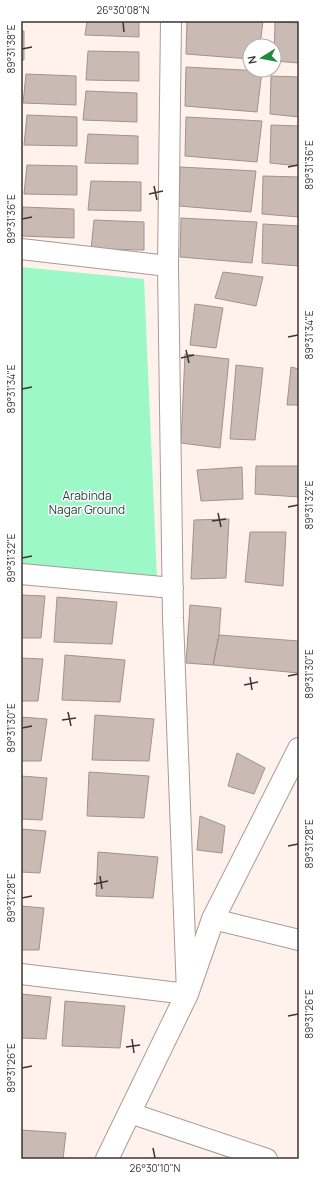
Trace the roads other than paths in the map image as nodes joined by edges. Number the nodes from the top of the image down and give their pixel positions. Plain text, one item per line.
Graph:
1 (171, 21) edge
2 (21, 249) edge
3 (168, 266) junction
4 (21, 574) edge
5 (173, 588) junction
6 (299, 749) edge
7 (213, 919) junction
8 (299, 940) edge
9 (21, 974) edge
10 (187, 994) junction
11 (130, 1113) junction
12 (107, 1159) edge
13 (267, 1159) edge

1 - 3 street
2 - 3 street
3 - 5 street
4 - 5 street
5 - 10 street
6 - 7 main road
7 - 8 street
7 - 10 main road
9 - 10 street
10 - 11 main road
11 - 12 main road
11 - 13 street

